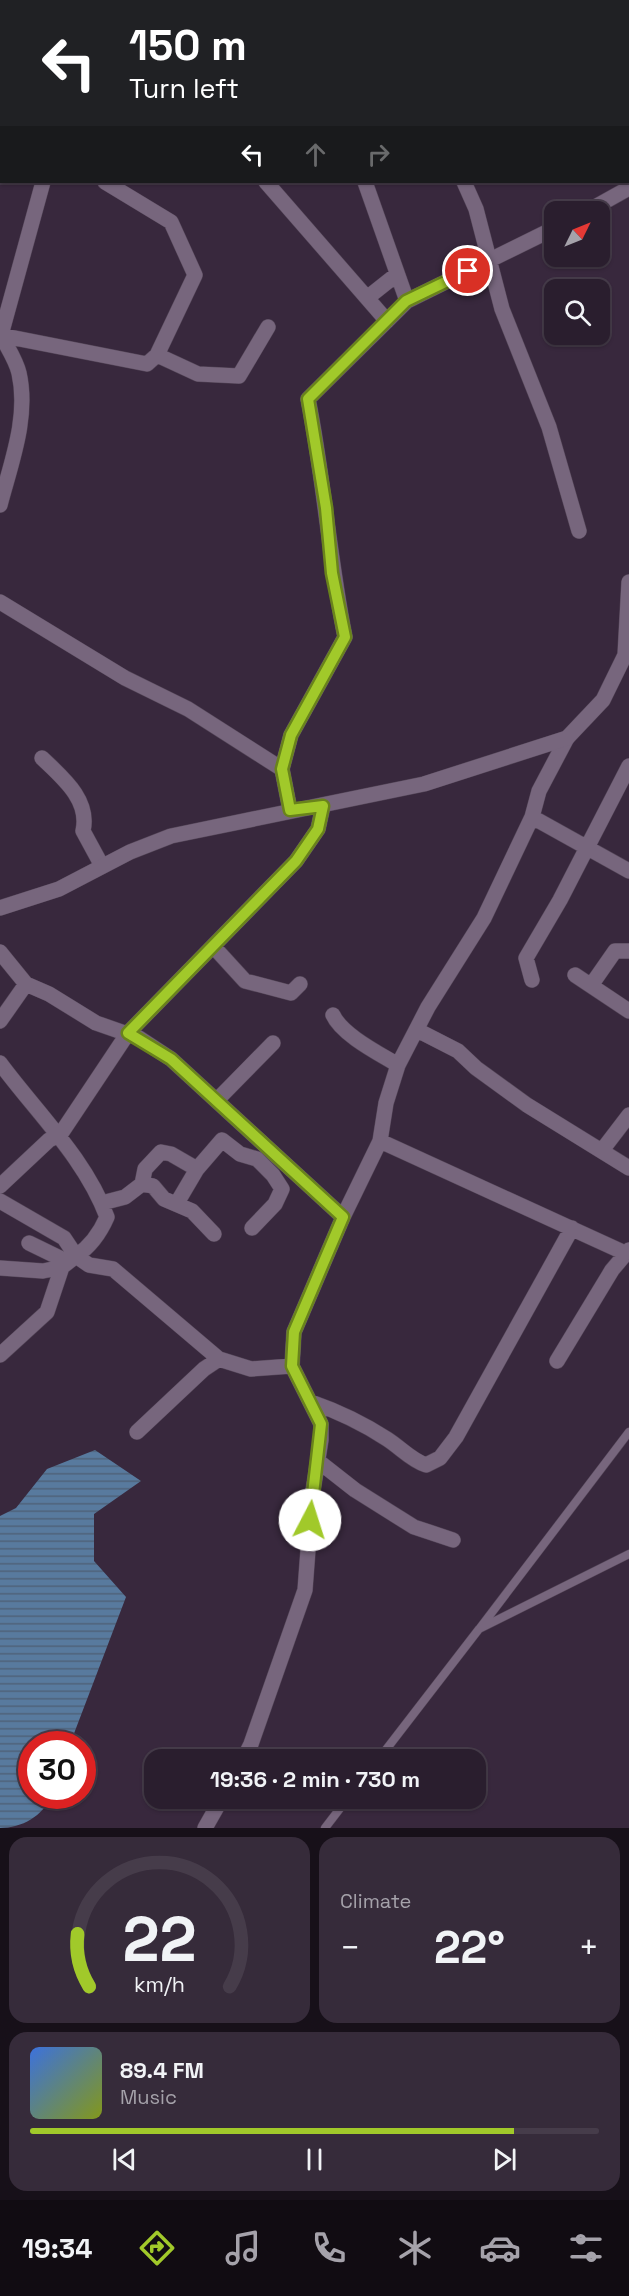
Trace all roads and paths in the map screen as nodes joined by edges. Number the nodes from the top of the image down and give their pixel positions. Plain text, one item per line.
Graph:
1 (42, 183) edge
2 (107, 183) edge
3 (267, 183) edge
4 (365, 183) edge
5 (464, 183) edge
6 (629, 188) edge
7 (606, 201) edge
8 (544, 234) edge
9 (489, 261) junction
10 (396, 275) junction
11 (368, 298) junction
12 (406, 301) junction
13 (387, 321) junction
14 (268, 327) dead end
15 (0, 335) edge
16 (157, 355) junction
17 (0, 505) edge
18 (579, 531) dead end
19 (629, 582) edge
20 (0, 602) edge
21 (567, 738) junction
22 (42, 758) dead end
23 (629, 766) edge
24 (282, 769) junction
25 (323, 806) junction
26 (290, 810) junction
27 (532, 817) junction
28 (585, 847) junction
29 (102, 866) junction
30 (629, 871) edge
31 (0, 908) edge
32 (213, 946) junction
33 (629, 951) edge
34 (0, 952) edge
35 (575, 975) dead end
36 (532, 981) dead end
37 (26, 984) junction
38 (300, 984) dead end
39 (592, 984) junction
40 (629, 1011) edge
41 (333, 1015) dead end
42 (0, 1021) edge
43 (417, 1030) junction
44 (128, 1033) junction
45 (273, 1044) dead end
46 (0, 1063) edge
47 (398, 1065) junction
48 (217, 1100) junction
49 (629, 1115) edge
50 (60, 1135) junction
51 (380, 1141) junction
52 (603, 1149) junction
53 (629, 1168) edge
54 (197, 1169) junction
55 (142, 1184) junction
56 (0, 1186) edge
57 (0, 1201) edge
58 (102, 1203) junction
59 (177, 1203) junction
60 (343, 1217) junction
61 (252, 1228) dead end
62 (572, 1228) junction
63 (214, 1234) dead end
64 (29, 1243) dead end
65 (627, 1251) edge
66 (68, 1262) junction
67 (0, 1268) edge
68 (0, 1355) edge
69 (219, 1359) junction
70 (557, 1361) dead end
71 (292, 1366) junction
72 (311, 1402) junction
73 (137, 1432) dead end
74 (629, 1432) edge
75 (318, 1461) junction
76 (453, 1540) dead end
77 (629, 1554) edge
78 (479, 1629) junction
79 (248, 1749) edge
80 (386, 1749) edge
81 (216, 1809) edge
82 (340, 1809) edge
83 (206, 1828) edge
84 (325, 1828) edge

1 - 15 street
2 - 16 street
3 - 11 street
4 - 10 street
5 - 9 street
6 - 7 street
8 - 9 street
9 - 12 street
9 - 18 street
10 - 11 street
10 - 12 street
11 - 13 street
12 - 13 street
13 - 24 street
14 - 16 street
15 - 16 street
15 - 17 street
19 - 21 street
20 - 24 street
21 - 25 street
21 - 27 street
22 - 29 street
23 - 28 street
24 - 26 street
25 - 26 street
25 - 32 street
26 - 29 street
27 - 28 street
27 - 43 street
28 - 30 street
28 - 36 street
29 - 31 street
32 - 38 street
32 - 44 street
33 - 39 street
34 - 37 street
35 - 39 street
37 - 42 street
37 - 44 street
39 - 40 street
41 - 47 street
43 - 47 street
43 - 52 street
44 - 48 street
44 - 50 street
45 - 48 street
46 - 50 street
47 - 51 street
48 - 60 street
49 - 52 street
50 - 56 street
50 - 58 street
51 - 60 street
51 - 62 street
52 - 53 street
54 - 55 street
54 - 59 street
54 - 61 street
55 - 58 street
55 - 59 street
57 - 66 street
58 - 66 street
59 - 63 street
60 - 71 street
62 - 65 street
62 - 72 street
64 - 66 street
65 - 70 street
66 - 67 street
66 - 68 street
66 - 69 street
69 - 71 street
69 - 73 street
71 - 72 street
72 - 75 street
74 - 78 lane
75 - 76 street
75 - 79 street
77 - 78 lane
78 - 80 lane
81 - 83 street
82 - 84 lane

